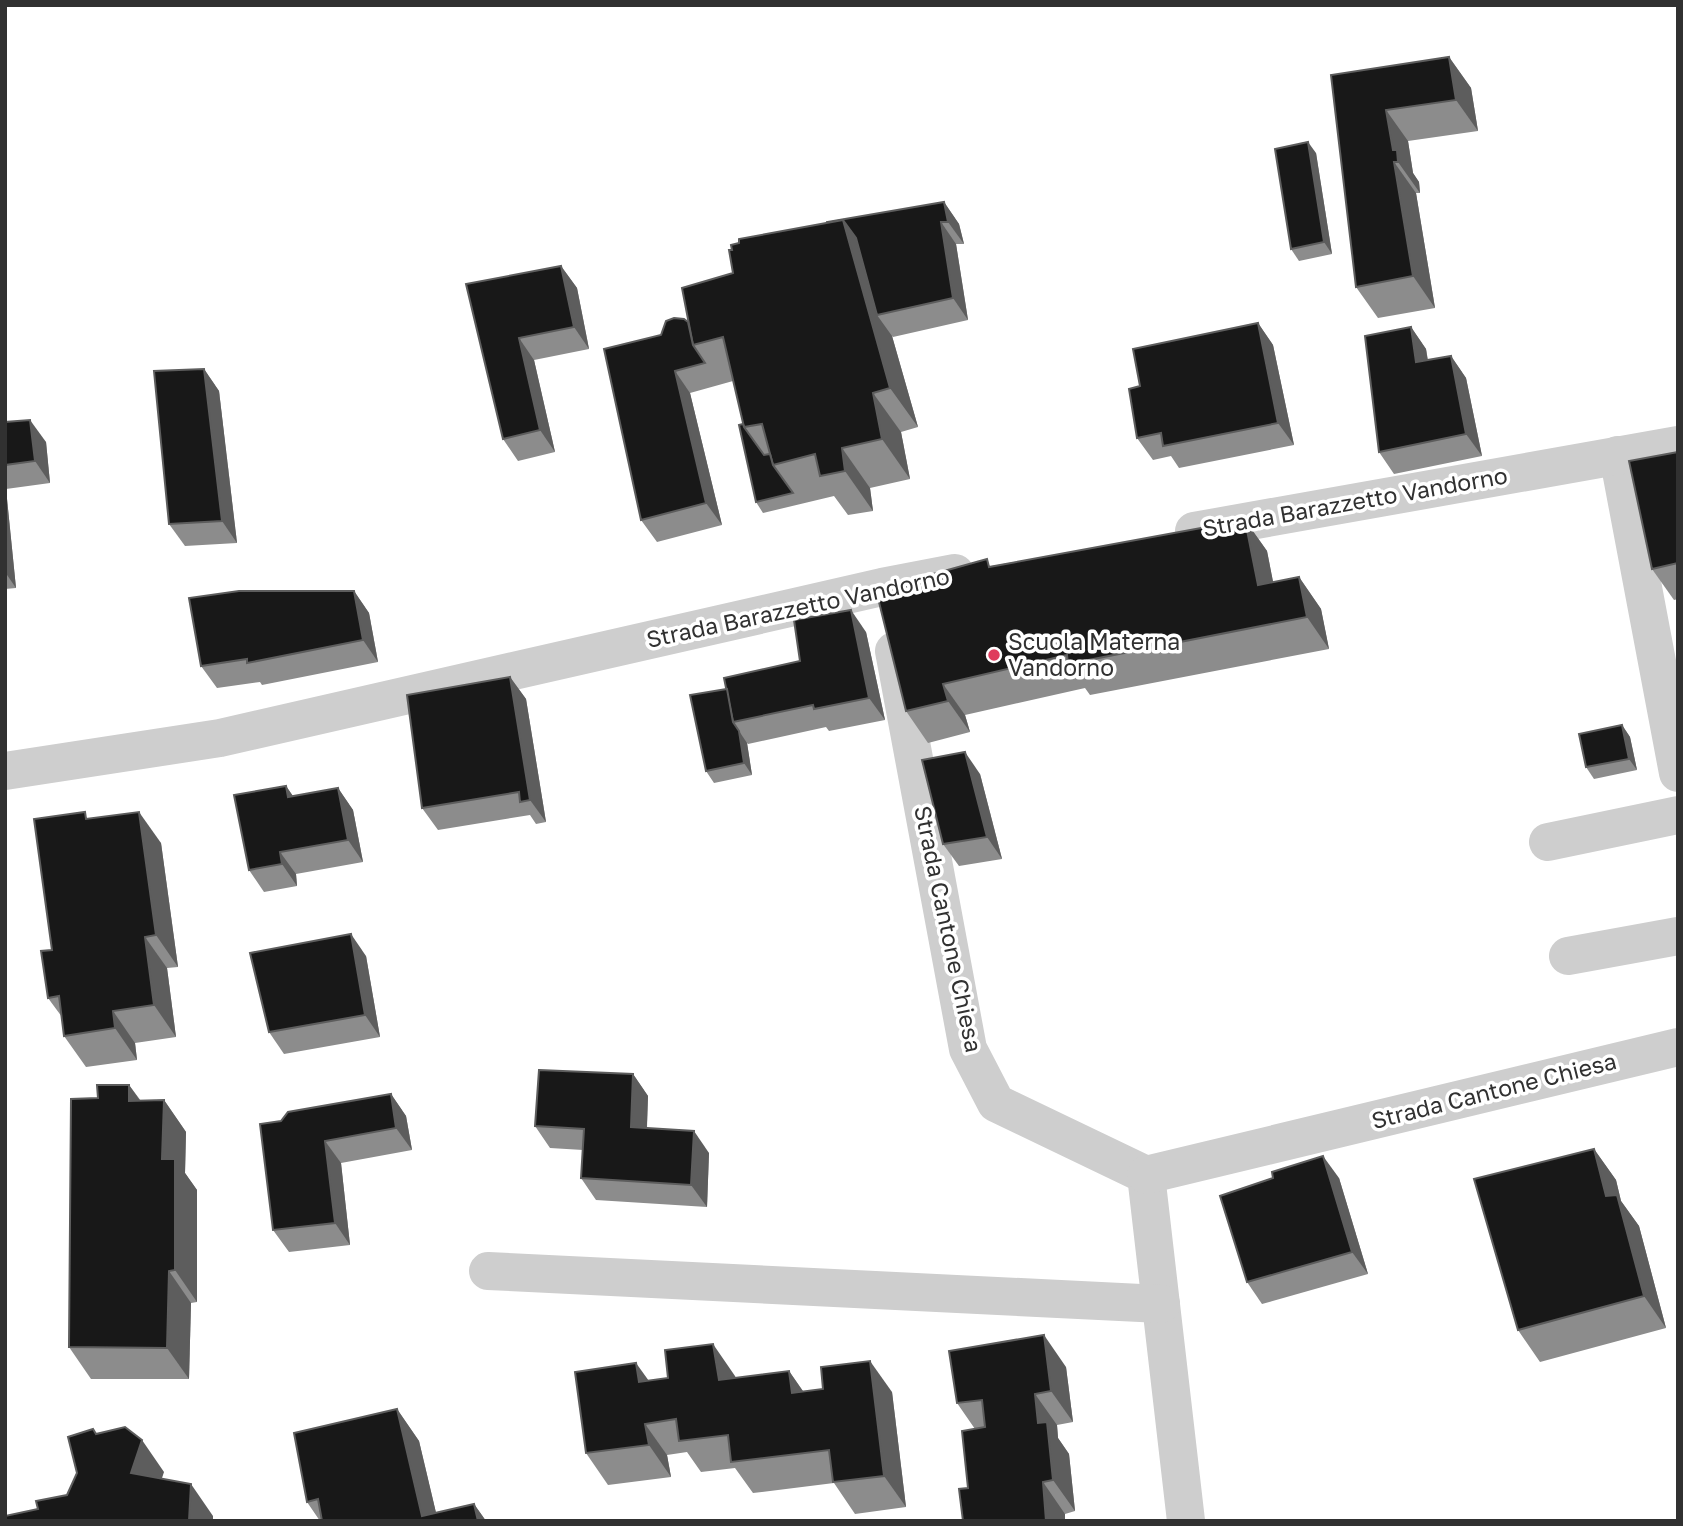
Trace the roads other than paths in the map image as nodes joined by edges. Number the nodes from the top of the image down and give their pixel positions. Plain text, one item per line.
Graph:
1 (1678, 445) edge
2 (1618, 454) junction
3 (1154, 538) edge
4 (991, 567) edge
5 (882, 587) junction
6 (5, 771) edge
7 (1678, 773) edge
8 (1678, 815) edge
9 (1548, 842) dead end
10 (1678, 936) edge
11 (1568, 956) dead end
12 (1678, 1047) edge
13 (1146, 1175) junction
14 (488, 1271) dead end
15 (1161, 1304) junction
16 (1186, 1521) edge

1 - 2 street, Strada Barazzetto Vandorno
2 - 3 street, Strada Barazzetto Vandorno
2 - 7 street
4 - 5 street, Strada Barazzetto Vandorno
5 - 6 street, Strada Barazzetto Vandorno
5 - 13 street, Strada Cantone Chiesa
8 - 9 street
10 - 11 street
12 - 13 street, Strada Cantone Chiesa
13 - 15 street
14 - 15 street
15 - 16 street

